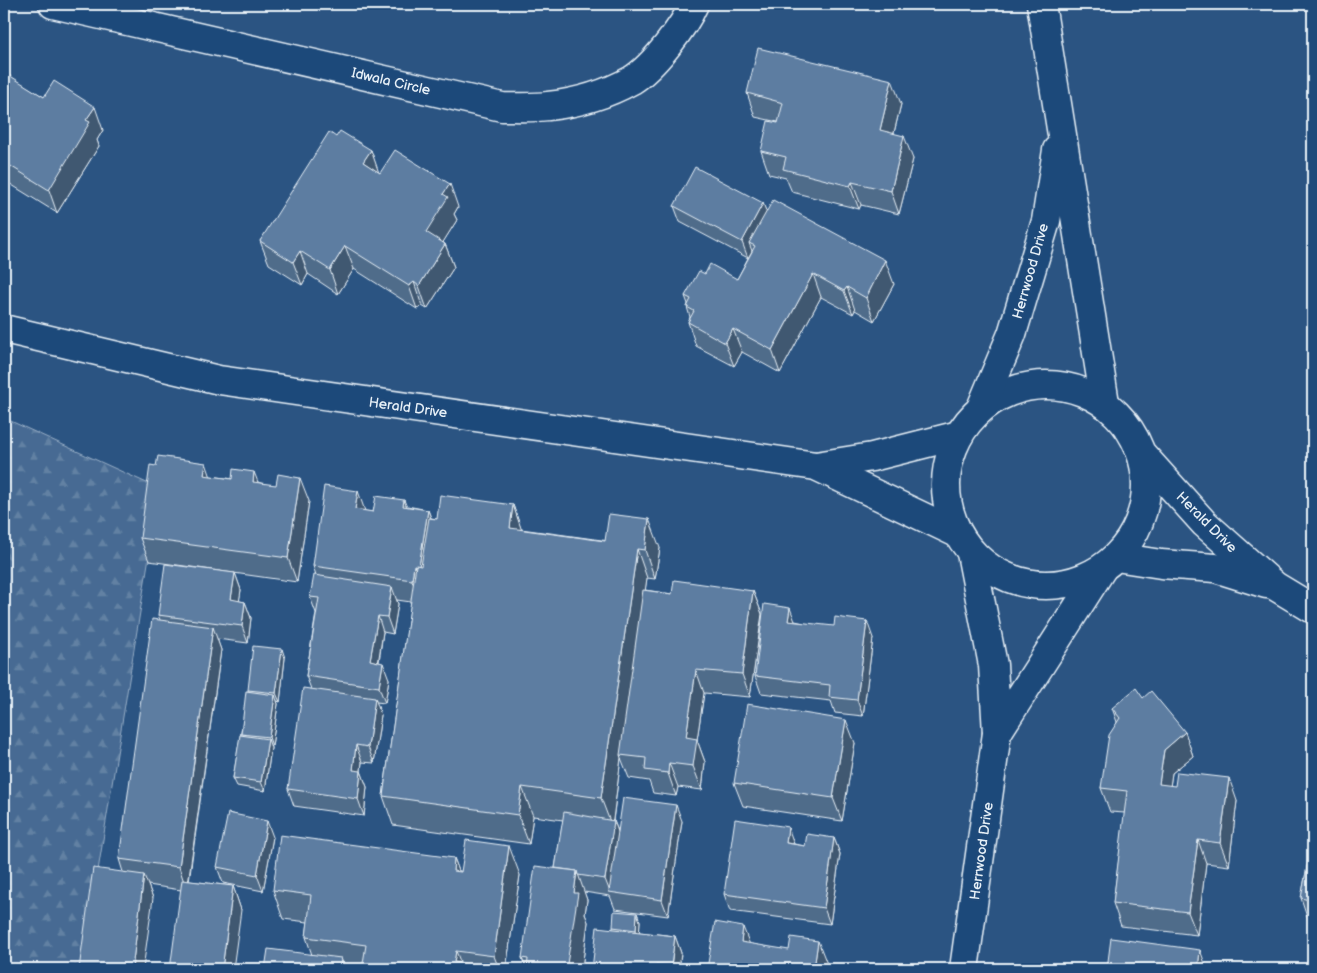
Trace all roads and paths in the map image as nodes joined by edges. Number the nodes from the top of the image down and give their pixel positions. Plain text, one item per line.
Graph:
1 (53, 4) edge
2 (694, 4) edge
3 (1041, 4) edge
4 (1061, 128) junction
5 (4, 329) edge
6 (1106, 403) junction
7 (981, 408) junction
8 (959, 435) junction
9 (1142, 454) junction
10 (816, 466) junction
11 (964, 543) junction
12 (1109, 563) junction
13 (1275, 586) junction
14 (1313, 609) edge
15 (997, 733) junction
16 (964, 969) edge

1 - 2 street, Idwala Circle
3 - 4 street, Herrwood Drive
4 - 6 street, Herrwood Drive
4 - 7 street, Herrwood Drive
5 - 10 street, Herald Drive
6 - 7 street
6 - 9 street
7 - 8 street, Herrwood Drive
8 - 10 street, Herald Drive
8 - 11 street, Herrwood Drive
9 - 12 street
9 - 13 street, Herald Drive
10 - 11 street, Herald Drive
11 - 12 street, Herald Drive
11 - 15 street, Herrwood Drive
12 - 13 street, Herald Drive
12 - 15 street, Herrwood Drive
13 - 14 street, Herald Drive
15 - 16 street, Herrwood Drive

